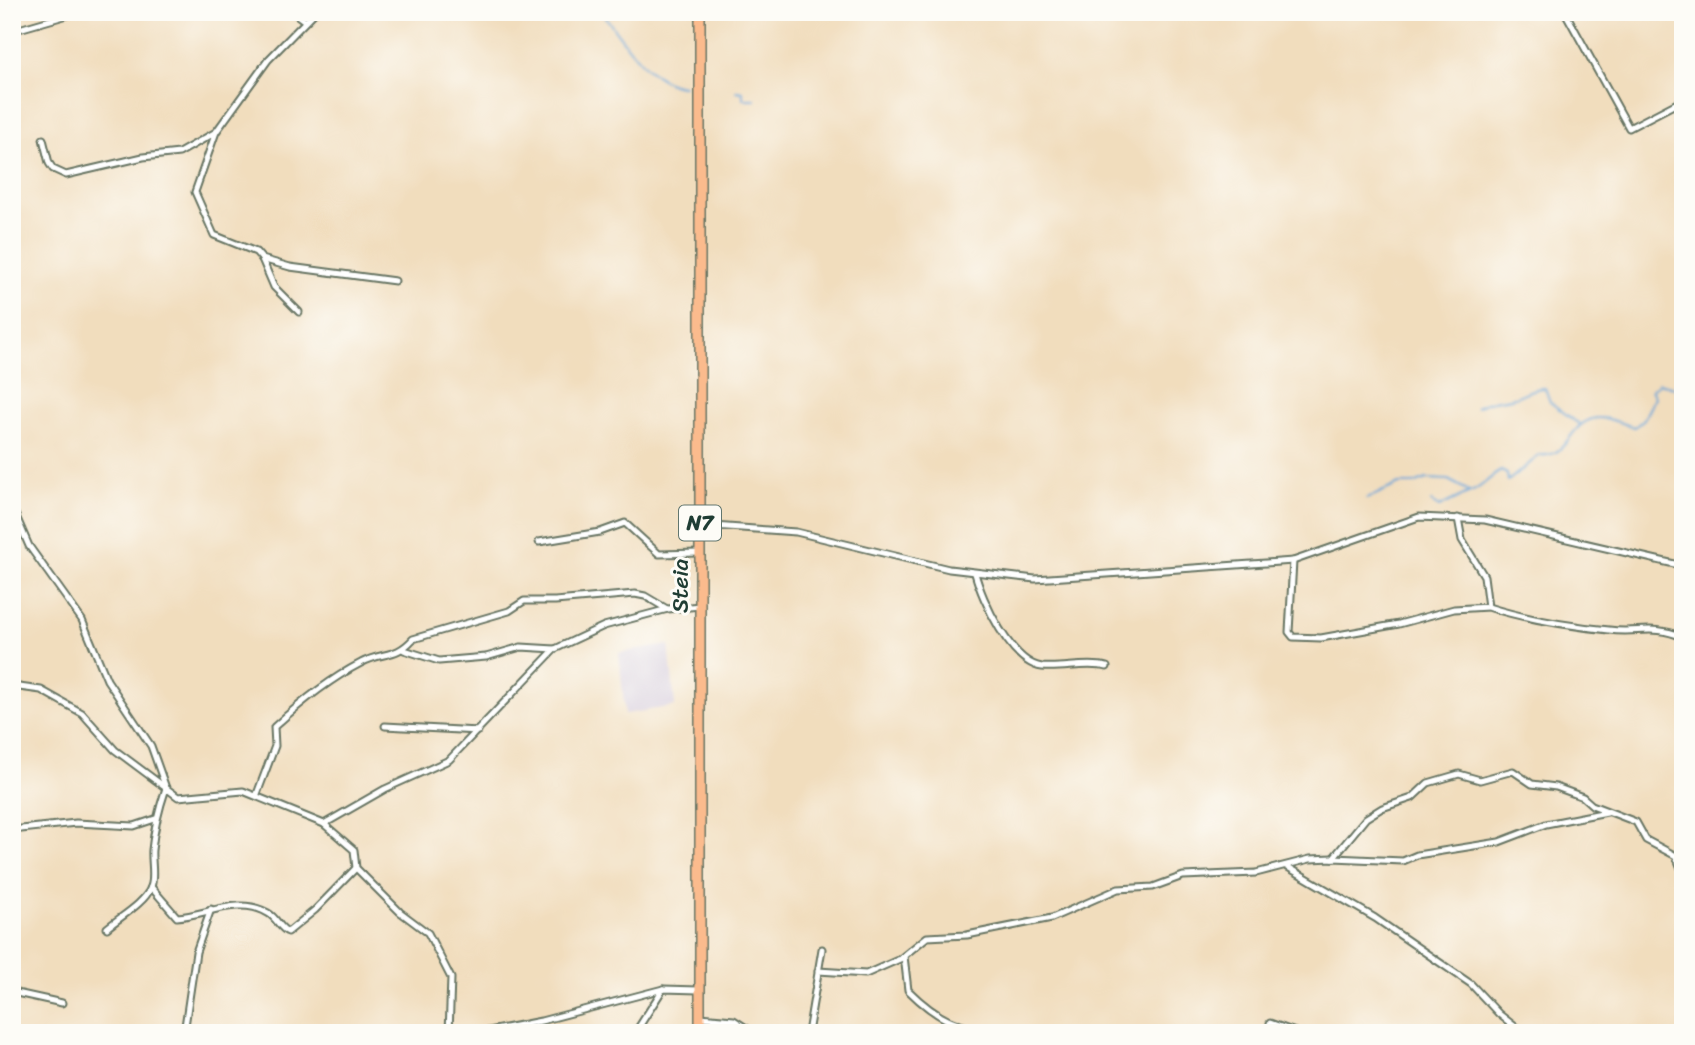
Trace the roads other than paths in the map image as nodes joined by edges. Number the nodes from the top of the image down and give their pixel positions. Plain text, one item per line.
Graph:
1 (78, 12) edge
2 (293, 12) edge
3 (316, 12) edge
4 (700, 12) edge
5 (1565, 12) edge
6 (305, 21) junction
7 (12, 31) edge
8 (1683, 100) edge
9 (216, 132) junction
10 (43, 139) dead end
11 (262, 258) junction
12 (395, 281) dead end
13 (299, 312) dead end
14 (12, 507) edge
15 (1458, 519) junction
16 (700, 525) junction
17 (539, 542) dead end
18 (699, 554) junction
19 (1293, 561) junction
20 (1683, 566) edge
21 (975, 573) junction
22 (700, 606) junction
23 (1488, 607) junction
24 (668, 609) junction
25 (1683, 637) edge
26 (555, 649) junction
27 (404, 650) junction
28 (1107, 667) dead end
29 (12, 686) edge
30 (385, 726) dead end
31 (478, 732) junction
32 (166, 788) junction
33 (257, 794) junction
34 (1607, 812) junction
35 (155, 819) junction
36 (324, 824) junction
37 (12, 830) edge
38 (1333, 858) junction
39 (1286, 866) junction
40 (356, 868) junction
41 (1683, 873) edge
42 (151, 887) junction
43 (211, 909) junction
44 (107, 928) dead end
45 (822, 949) dead end
46 (904, 956) junction
47 (818, 971) junction
48 (663, 989) junction
49 (699, 990) junction
50 (12, 992) edge
51 (62, 1003) dead end
52 (700, 1017) junction
53 (1270, 1023) dead end
54 (184, 1033) edge
55 (449, 1033) edge
56 (479, 1033) edge
57 (635, 1033) edge
58 (700, 1033) edge
59 (754, 1033) edge
60 (808, 1033) edge
61 (1002, 1033) edge
62 (1045, 1033) edge
63 (1298, 1033) edge
64 (1523, 1033) edge

1 - 7 street
2 - 6 street
3 - 6 street
4 - 16 main road, Steia / N7
5 - 8 street
6 - 9 street
9 - 10 street
9 - 11 street
11 - 12 street
11 - 13 street
14 - 32 street
15 - 19 street
15 - 20 street
15 - 23 street
16 - 18 main road, Steia / N7
16 - 21 street
17 - 18 street
18 - 22 main road, Steia / N7
19 - 21 street
19 - 23 street
21 - 28 street
22 - 24 street
22 - 49 main road, Steia / N7
23 - 25 street
24 - 26 street
24 - 27 street
26 - 27 street
26 - 31 street
27 - 33 street
29 - 32 street
30 - 31 street
31 - 36 street
32 - 33 street
32 - 35 street
33 - 36 street
34 - 38 street
34 - 38 street
34 - 41 street
35 - 37 street
35 - 42 street
36 - 40 street
38 - 39 street
39 - 46 street
39 - 64 street
40 - 43 street
40 - 55 street
42 - 43 street
42 - 44 street
43 - 54 street
45 - 47 street
46 - 47 street
46 - 61 street
47 - 60 street
48 - 49 street
48 - 56 street
48 - 57 street
49 - 52 main road, Steia / N7
50 - 51 street
52 - 58 main road, Steia / N7
52 - 59 street
53 - 63 street
61 - 62 street

